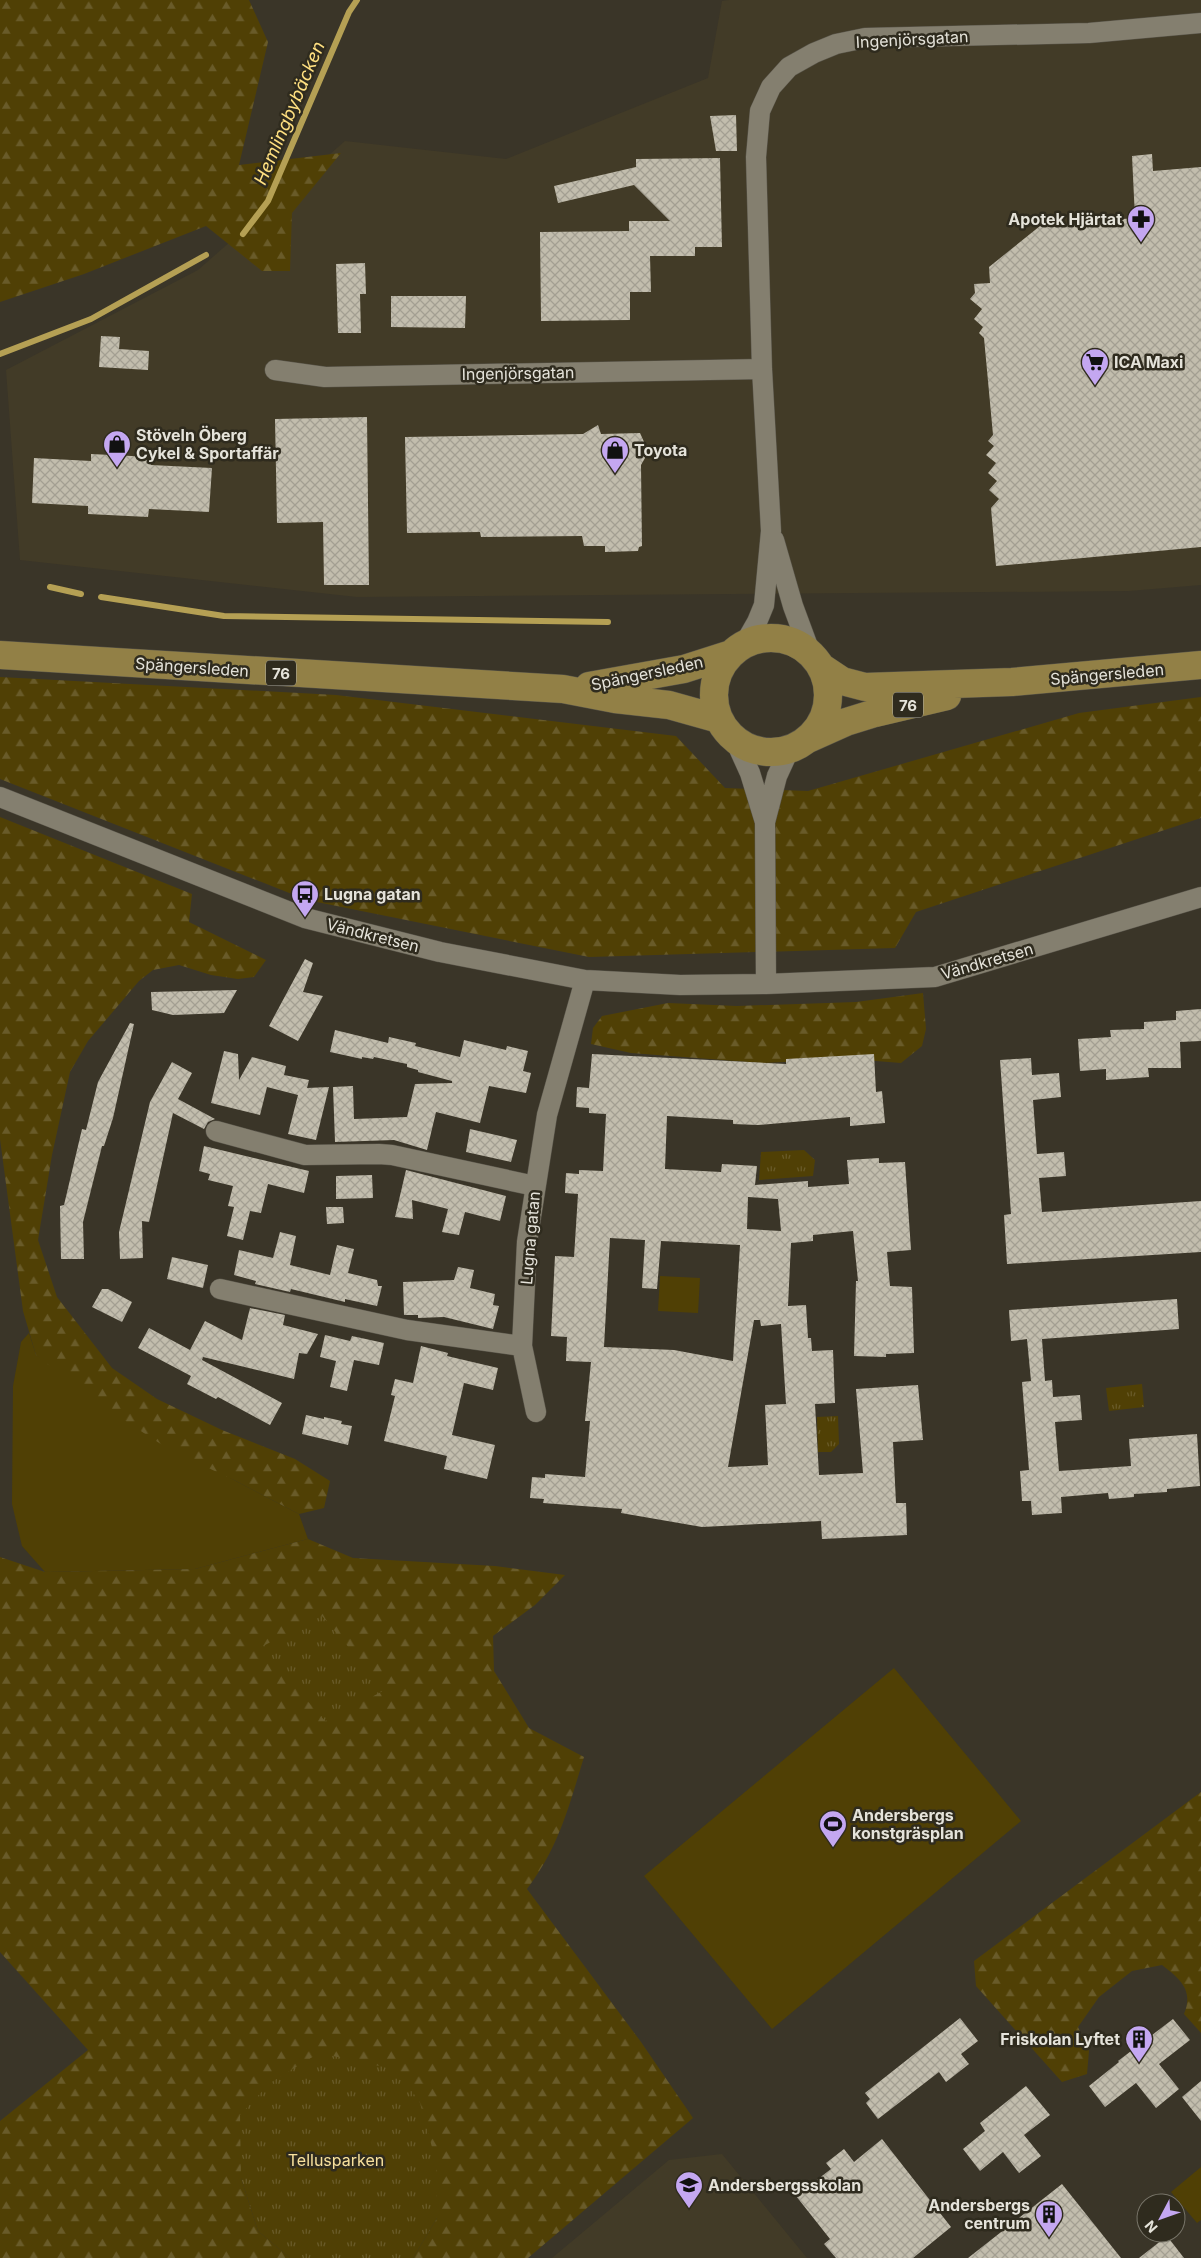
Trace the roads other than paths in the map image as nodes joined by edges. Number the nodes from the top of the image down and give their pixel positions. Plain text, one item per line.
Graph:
1 (1201, 23) edge
2 (762, 369) junction
3 (275, 370) dead end
4 (771, 531) junction
5 (738, 648) junction
6 (0, 655) edge
7 (815, 659) junction
8 (1201, 665) edge
9 (1012, 682) junction
10 (563, 689) junction
11 (727, 730) junction
12 (798, 744) junction
13 (0, 797) edge
14 (765, 822) junction
15 (1201, 897) edge
16 (585, 980) junction
17 (766, 984) junction
18 (216, 1131) dead end
19 (535, 1186) junction
20 (220, 1288) dead end
21 (522, 1346) junction
22 (536, 1412) dead end

1 - 2 street, Ingenjörsgatan
2 - 3 street, Ingenjörsgatan
2 - 4 street, Ingenjörsgatan
4 - 5 street, Ingenjörsgatan
4 - 7 street, Ingenjörsgatan
5 - 7 main road, Spängersleden
5 - 10 main road, Spängersleden / 76
5 - 11 main road, Spängersleden
6 - 10 main road, Spängersleden / 76
7 - 9 main road, Spängersleden / 76
7 - 12 main road
8 - 9 main road, Spängersleden / 76
9 - 12 main road, Spängersleden / 76
10 - 11 main road, Spängersleden / 76
11 - 12 main road, Spängersleden
11 - 14 street
12 - 14 street
13 - 16 street, Vändkretsen
14 - 17 street
15 - 17 street, Vändkretsen
16 - 17 street, Vändkretsen
16 - 19 street, Lugna gatan
18 - 19 street
19 - 21 street, Lugna gatan
20 - 21 street
21 - 22 street, Lugna gatan

